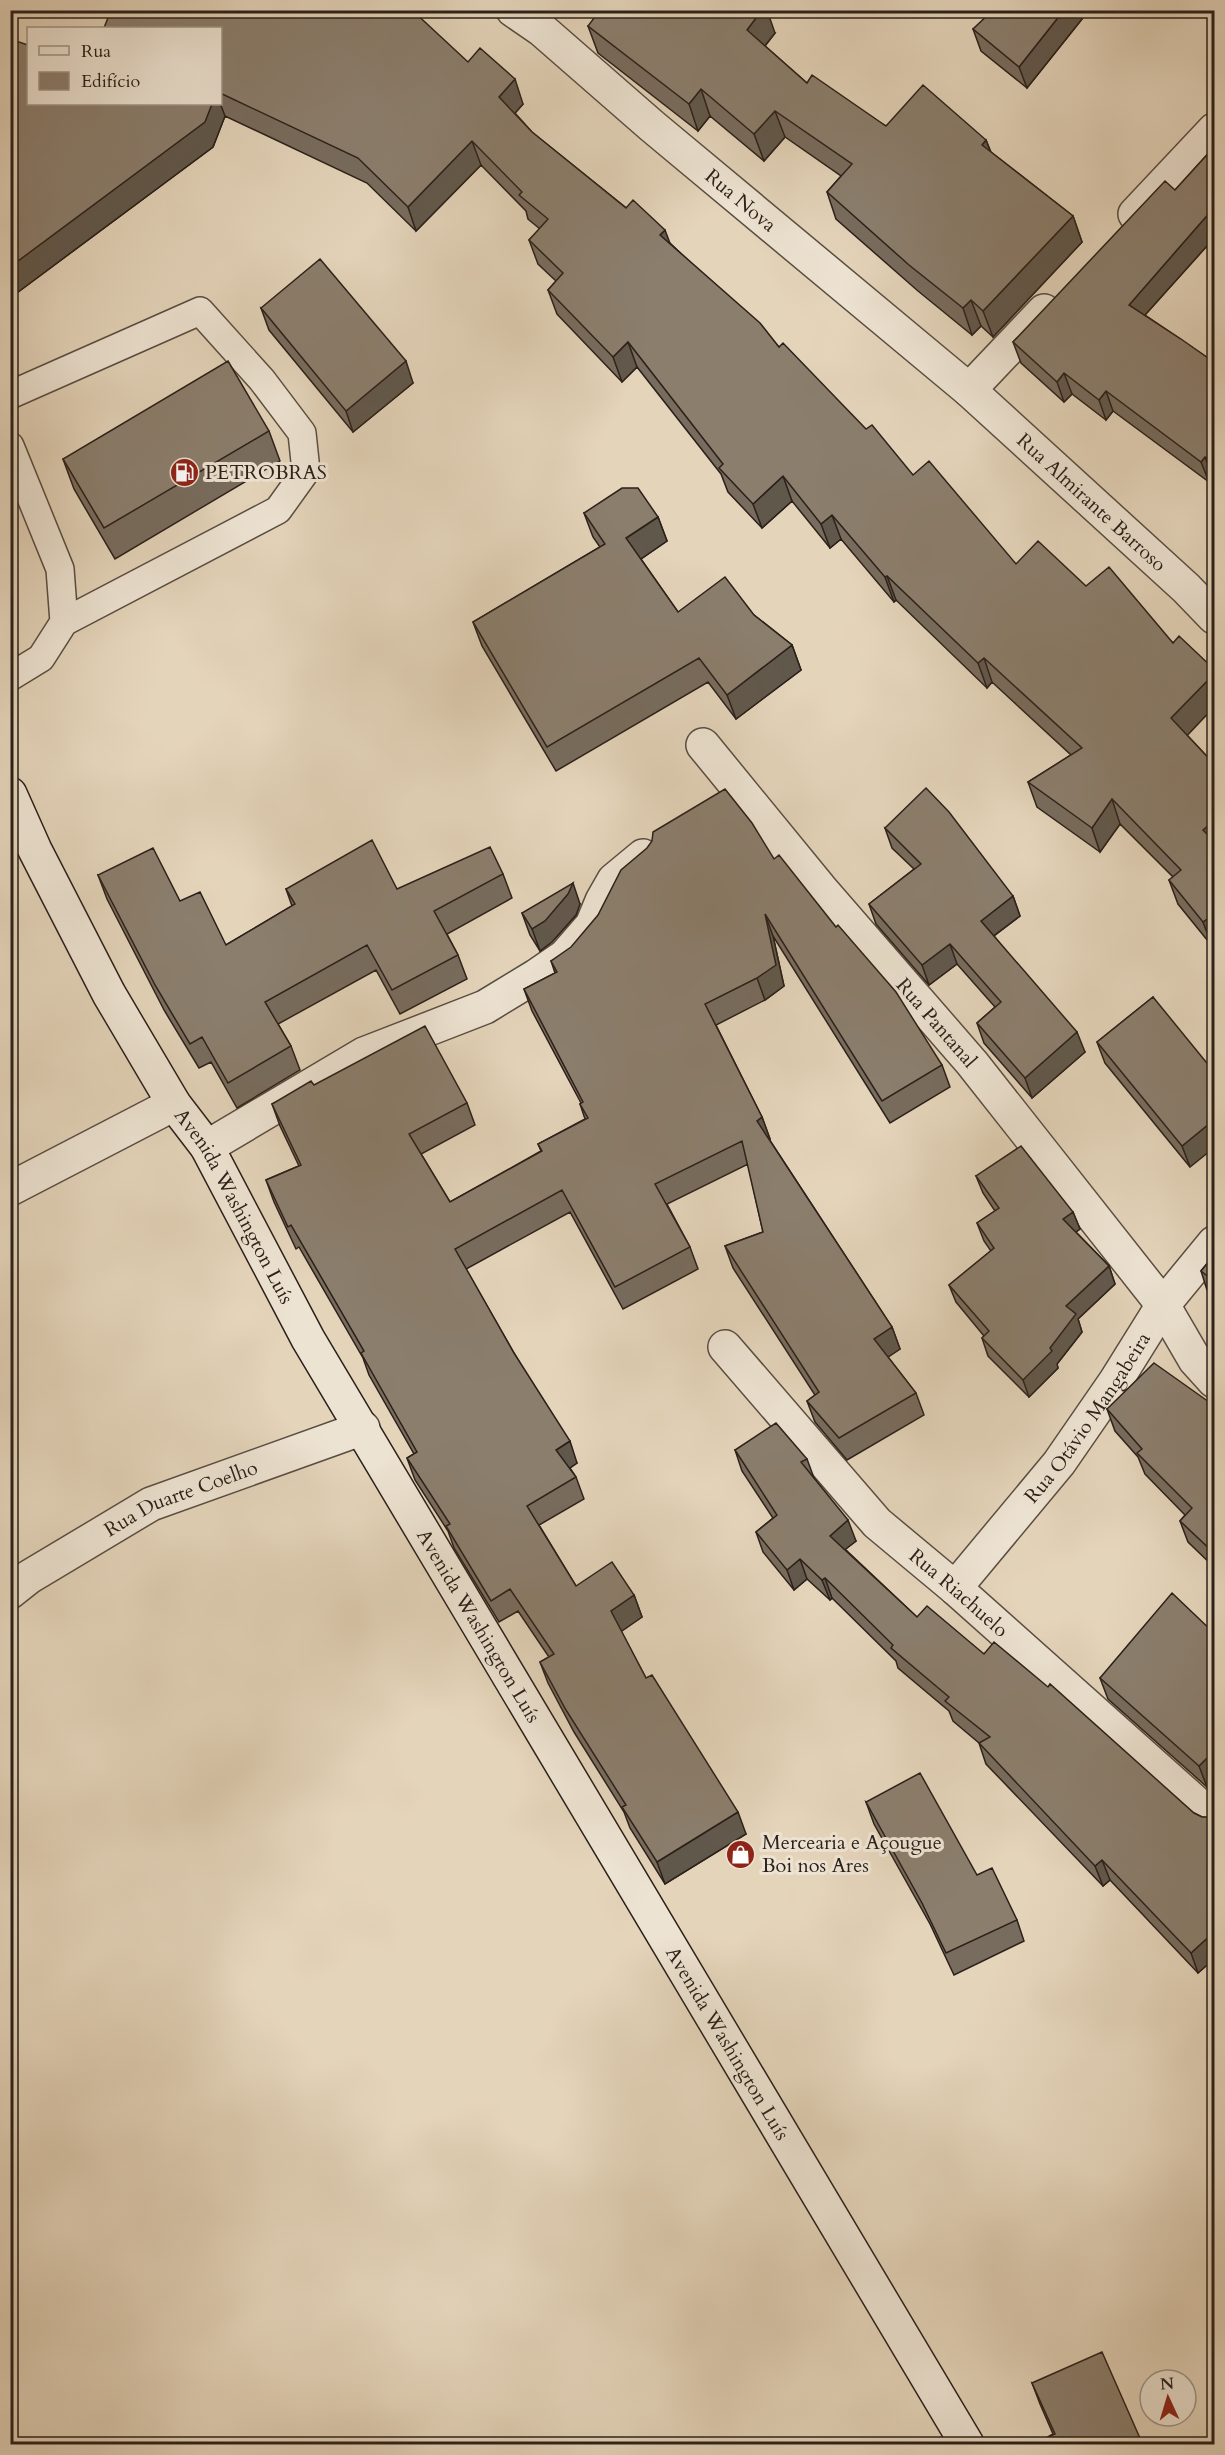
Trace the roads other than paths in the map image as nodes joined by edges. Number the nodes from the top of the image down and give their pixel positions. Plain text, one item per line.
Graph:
1 (513, 10) edge
2 (1215, 130) edge
3 (1116, 234) edge
4 (1067, 286) edge
5 (969, 390) junction
6 (10, 396) edge
7 (10, 446) edge
8 (1215, 617) edge
9 (64, 622) junction
10 (10, 677) edge
11 (704, 745) dead end
12 (10, 794) edge
13 (643, 856) edge
14 (174, 1104) junction
15 (207, 1147) junction
16 (10, 1189) edge
17 (1215, 1243) edge
18 (1163, 1305) junction
19 (725, 1347) dead end
20 (1215, 1382) edge
21 (363, 1428) junction
22 (955, 1588) junction
23 (10, 1592) edge
24 (1215, 1819) edge
25 (967, 2445) edge

1 - 5 street, Rua Nova
2 - 3 street
4 - 5 street
5 - 8 street, Rua Almirante Barroso
6 - 9 lane
7 - 9 lane
9 - 10 lane
11 - 18 street, Rua Pantanal
12 - 14 street, Avenida Washington Luís
13 - 15 street
14 - 15 street, Avenida Washington Luís
14 - 16 street
15 - 21 street, Avenida Washington Luís
17 - 18 street, Rua Otávio Mangabeira
18 - 20 street, Rua Pantanal
18 - 22 street, Rua Otávio Mangabeira
19 - 22 street, Rua Riachuelo
21 - 23 street, Rua Duarte Coelho
21 - 25 street, Avenida Washington Luís
22 - 24 street, Rua Riachuelo

